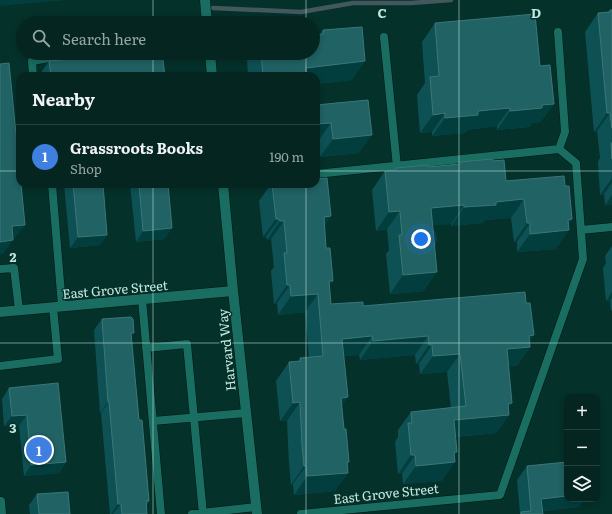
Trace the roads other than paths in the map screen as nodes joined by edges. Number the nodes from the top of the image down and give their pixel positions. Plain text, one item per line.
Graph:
1 (205, 0) edge
2 (206, 16) edge
3 (558, 32) dead end
4 (384, 37) dead end
5 (38, 60) edge
6 (211, 60) edge
7 (32, 72) edge
8 (212, 72) edge
9 (559, 149) junction
10 (397, 167) junction
11 (320, 174) edge
12 (52, 188) edge
13 (223, 188) edge
14 (612, 227) edge
15 (581, 230) junction
16 (0, 269) edge
17 (233, 291) junction
18 (142, 299) junction
19 (57, 307) junction
20 (19, 310) junction
21 (0, 312) edge
22 (146, 348) junction
23 (0, 366) edge
24 (246, 413) junction
25 (194, 417) junction
26 (153, 421) junction
27 (1, 501) edge
28 (256, 511) edge
29 (2, 514) edge
30 (161, 514) edge
31 (192, 514) edge
32 (203, 514) edge
33 (301, 514) edge

1 - 2 street
3 - 9 lane
4 - 10 lane
5 - 7 lane
6 - 8 street
9 - 10 lane
9 - 15 lane
10 - 11 lane
12 - 19 lane
13 - 17 street, Harvard Way
14 - 15 lane
15 - 33 lane, East Grove Street
16 - 20 lane
17 - 18 street, East Grove Street
17 - 24 street, Harvard Way
18 - 19 street, East Grove Street
18 - 22 lane
19 - 20 street, East Grove Street
19 - 23 lane
20 - 21 street, East Grove Street
22 - 25 lane
22 - 26 lane
24 - 25 lane
24 - 28 street, Harvard Way
25 - 26 lane
25 - 32 lane
26 - 30 lane
27 - 29 lane
28 - 32 lane
31 - 32 lane

